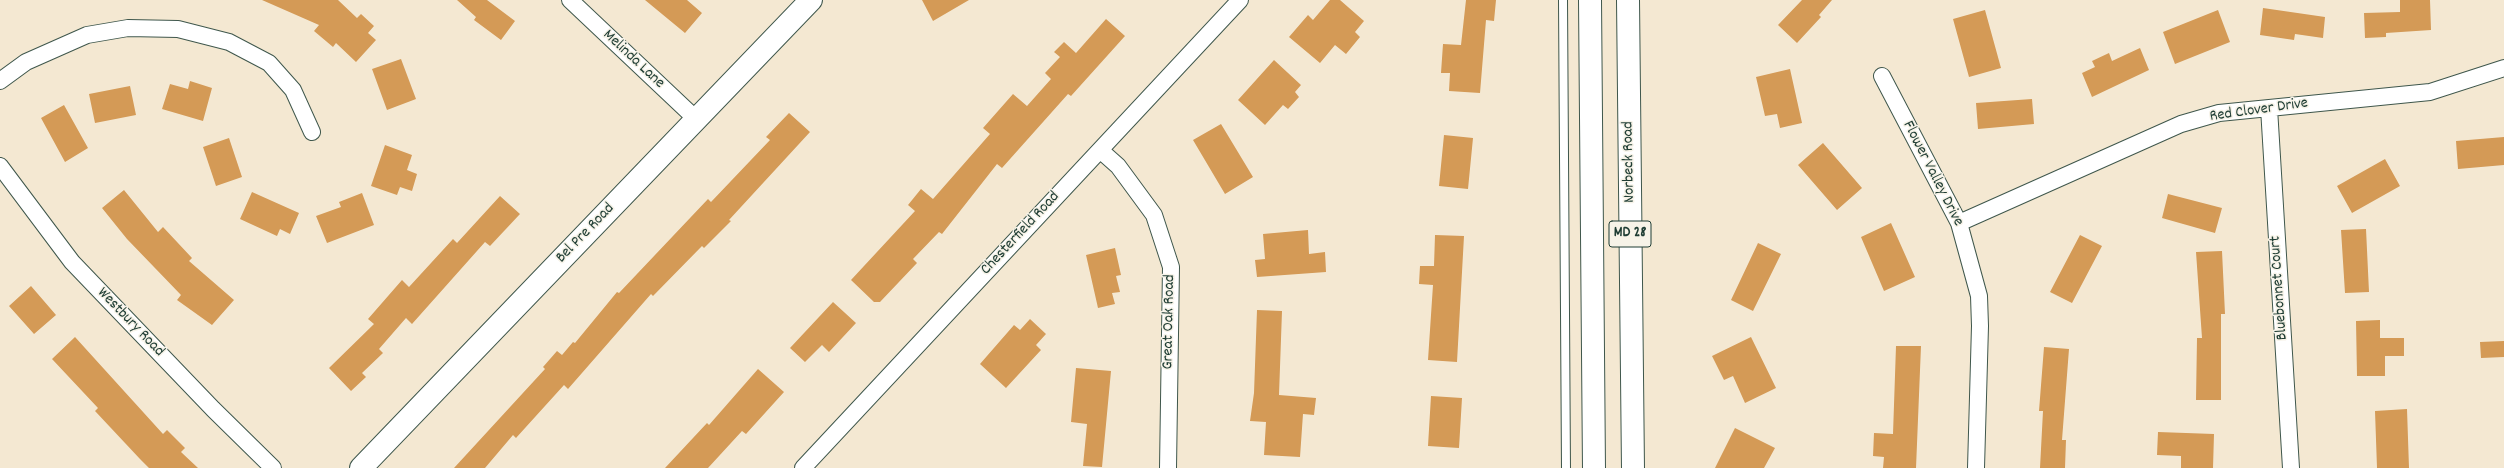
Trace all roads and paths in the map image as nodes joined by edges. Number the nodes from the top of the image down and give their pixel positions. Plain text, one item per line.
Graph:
1 (570, 0) edge
2 (811, 0) edge
3 (1240, 0) edge
4 (1563, 0) edge
5 (1590, 0) edge
6 (1628, 0) edge
7 (2504, 68) edge
8 (1882, 76) dead end
9 (0, 81) edge
10 (2269, 108) junction
11 (696, 119) junction
12 (312, 132) dead end
13 (1100, 150) junction
14 (0, 166) edge
15 (1960, 223) junction
16 (273, 468) edge
17 (361, 468) edge
18 (803, 468) edge
19 (1168, 468) edge
20 (1566, 468) edge
21 (1594, 468) edge
22 (1633, 468) edge
23 (1976, 468) edge
24 (2291, 468) edge

1 - 11 street, Melinda Lane
2 - 11 main road, Bel Pre Road
3 - 13 street, Chesterfield Road
4 - 20 lane
5 - 21 main road, MD 28
6 - 22 main road, Norbeck Road / MD 28
7 - 10 street, Red Clover Drive
8 - 15 street, Flower Valley Drive
9 - 12 street
10 - 15 street, Red Clover Drive
10 - 24 street, Bluebonnet Court
11 - 17 main road, Bel Pre Road
13 - 18 street, Chesterfield Road
13 - 19 street, Great Oak Road
14 - 16 street, Westbury Road
15 - 23 street, Flower Valley Drive

